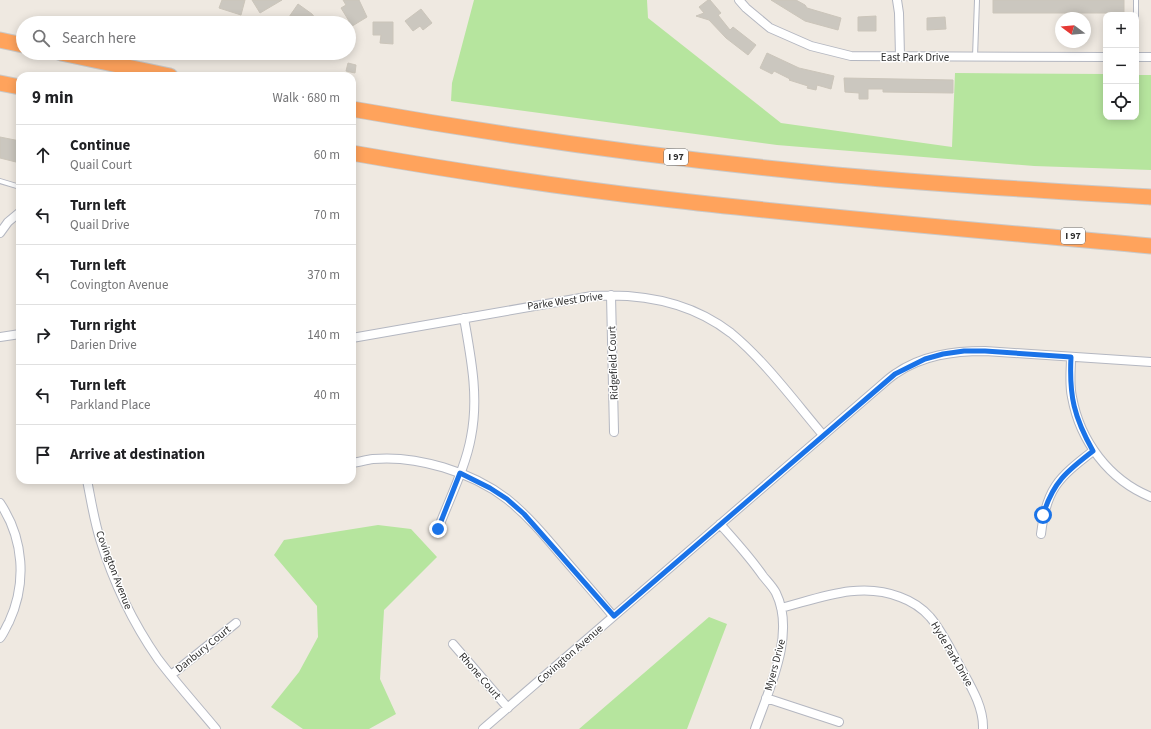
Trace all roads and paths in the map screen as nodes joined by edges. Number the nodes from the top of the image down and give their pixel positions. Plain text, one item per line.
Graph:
1 (739, 0) edge
2 (897, 0) edge
3 (977, 0) edge
4 (1136, 0) edge
5 (1136, 12) edge
6 (0, 40) edge
7 (16, 43) edge
8 (900, 57) junction
9 (976, 57) junction
10 (1103, 57) edge
11 (1139, 57) edge
12 (1151, 57) edge
13 (94, 60) edge
14 (151, 72) edge
15 (0, 83) edge
16 (16, 86) edge
17 (356, 110) edge
18 (356, 154) edge
19 (0, 181) edge
20 (16, 186) edge
21 (1151, 187) edge
22 (1002, 188) junction
23 (1151, 197) edge
24 (16, 215) edge
25 (996, 232) junction
26 (0, 233) edge
27 (1151, 240) edge
28 (1151, 246) edge
29 (611, 295) junction
30 (464, 318) junction
31 (16, 335) edge
32 (0, 337) edge
33 (356, 337) edge
34 (1071, 357) junction
35 (1151, 362) edge
36 (614, 432) dead end
37 (823, 435) junction
38 (1093, 451) junction
39 (356, 462) edge
40 (460, 473) junction
41 (88, 484) edge
42 (1151, 497) edge
43 (0, 503) edge
44 (720, 524) junction
45 (438, 529) dead end
46 (1041, 534) dead end
47 (781, 608) junction
48 (614, 616) junction
49 (236, 623) dead end
50 (0, 638) edge
51 (453, 644) dead end
52 (171, 675) junction
53 (766, 698) junction
54 (508, 708) junction
55 (839, 722) dead end
56 (216, 729) edge
57 (483, 729) edge
58 (755, 729) edge
59 (983, 729) edge

1 - 8 street, East Park Drive
2 - 8 street
3 - 9 lane
4 - 5 lane
6 - 7 highway
8 - 9 street, East Park Drive
9 - 10 street, East Park Drive
11 - 12 street
13 - 14 highway
15 - 16 highway
17 - 22 highway, I 97
18 - 25 highway, I 97
19 - 20 lane
21 - 22 highway
22 - 23 highway, I 97
24 - 26 street
25 - 27 highway, I 97
25 - 28 highway
29 - 30 street, Parke West Drive
29 - 36 street, Ridgefield Court
29 - 37 street, Parke West Drive
30 - 33 street, Parke West Drive
30 - 40 street
31 - 32 street
34 - 35 street, Covington Avenue
34 - 37 street, Covington Avenue
34 - 38 street
37 - 44 street, Covington Avenue
38 - 42 street
38 - 46 street
39 - 40 street
40 - 45 street
40 - 48 street
41 - 52 street, Covington Avenue
43 - 50 street
44 - 47 street, Myers Drive
44 - 48 street, Covington Avenue
47 - 53 street, Myers Drive
47 - 59 street, Hyde Park Drive
48 - 54 street, Covington Avenue
49 - 52 street, Danbury Court
51 - 54 street, Rhone Court
52 - 56 street, Covington Avenue
53 - 55 street
53 - 58 street, Myers Drive
54 - 57 street, Covington Avenue

